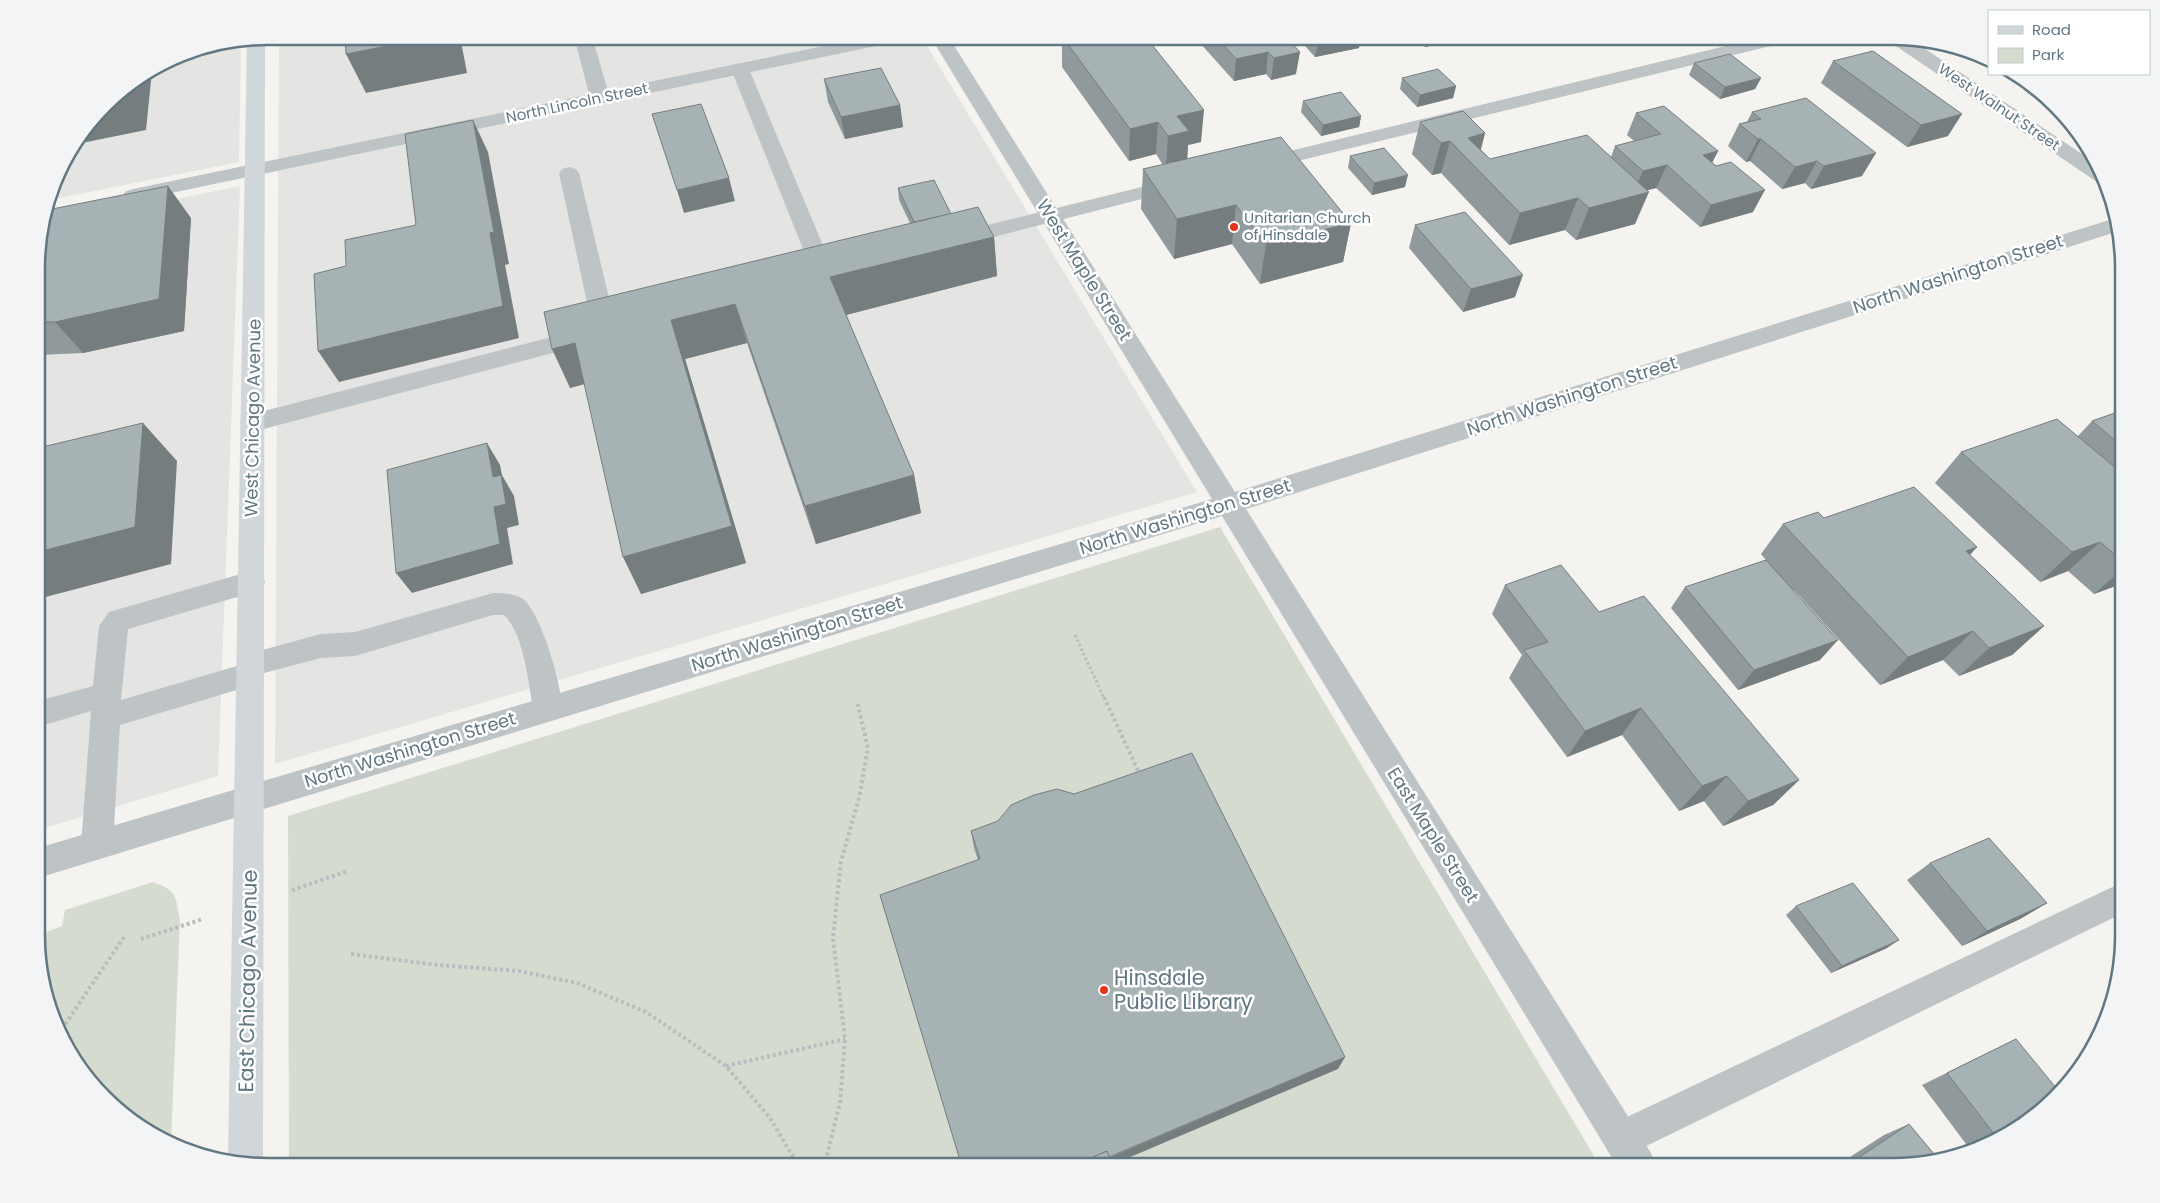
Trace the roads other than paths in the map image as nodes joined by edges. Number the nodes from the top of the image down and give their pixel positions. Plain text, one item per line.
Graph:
1 (256, 45) edge
2 (585, 45) edge
3 (856, 45) edge
4 (945, 45) edge
5 (1754, 45) edge
6 (1907, 45) edge
7 (740, 69) junction
8 (600, 98) junction
9 (1244, 168) edge
10 (255, 170) junction
11 (2093, 170) edge
12 (569, 173) dead end
13 (1196, 180) edge
14 (112, 199) edge
15 (1050, 215) junction
16 (2111, 226) edge
17 (940, 244) edge
18 (824, 274) edge
19 (252, 423) junction
20 (1228, 504) junction
21 (251, 582) junction
22 (250, 670) junction
23 (106, 706) junction
24 (548, 708) junction
25 (45, 713) edge
26 (250, 798) junction
27 (97, 845) junction
28 (45, 861) edge
29 (2115, 901) edge
30 (1629, 1153) edge
31 (246, 1157) edge

1 - 10 main road, West Chicago Avenue
2 - 8 street
3 - 7 street, North Lincoln Street
4 - 15 street, West Maple Street
5 - 9 street
6 - 11 street, West Walnut Street
7 - 8 street, North Lincoln Street
7 - 18 street
8 - 10 street, North Lincoln Street
10 - 14 street, North Lincoln Street
10 - 19 main road, West Chicago Avenue
12 - 19 street
13 - 15 street
15 - 17 street
15 - 20 street, West Maple Street
16 - 20 street, North Washington Street
19 - 21 main road, West Chicago Avenue
20 - 24 street, North Washington Street
20 - 30 street, East Maple Street
21 - 22 main road, West Chicago Avenue
21 - 23 street
22 - 23 street
22 - 24 street
22 - 26 main road, West Chicago Avenue
23 - 25 street
23 - 27 street
24 - 26 street, North Washington Street
26 - 27 street, North Washington Street
26 - 31 main road, East Chicago Avenue
27 - 28 street, North Washington Street
29 - 30 street

